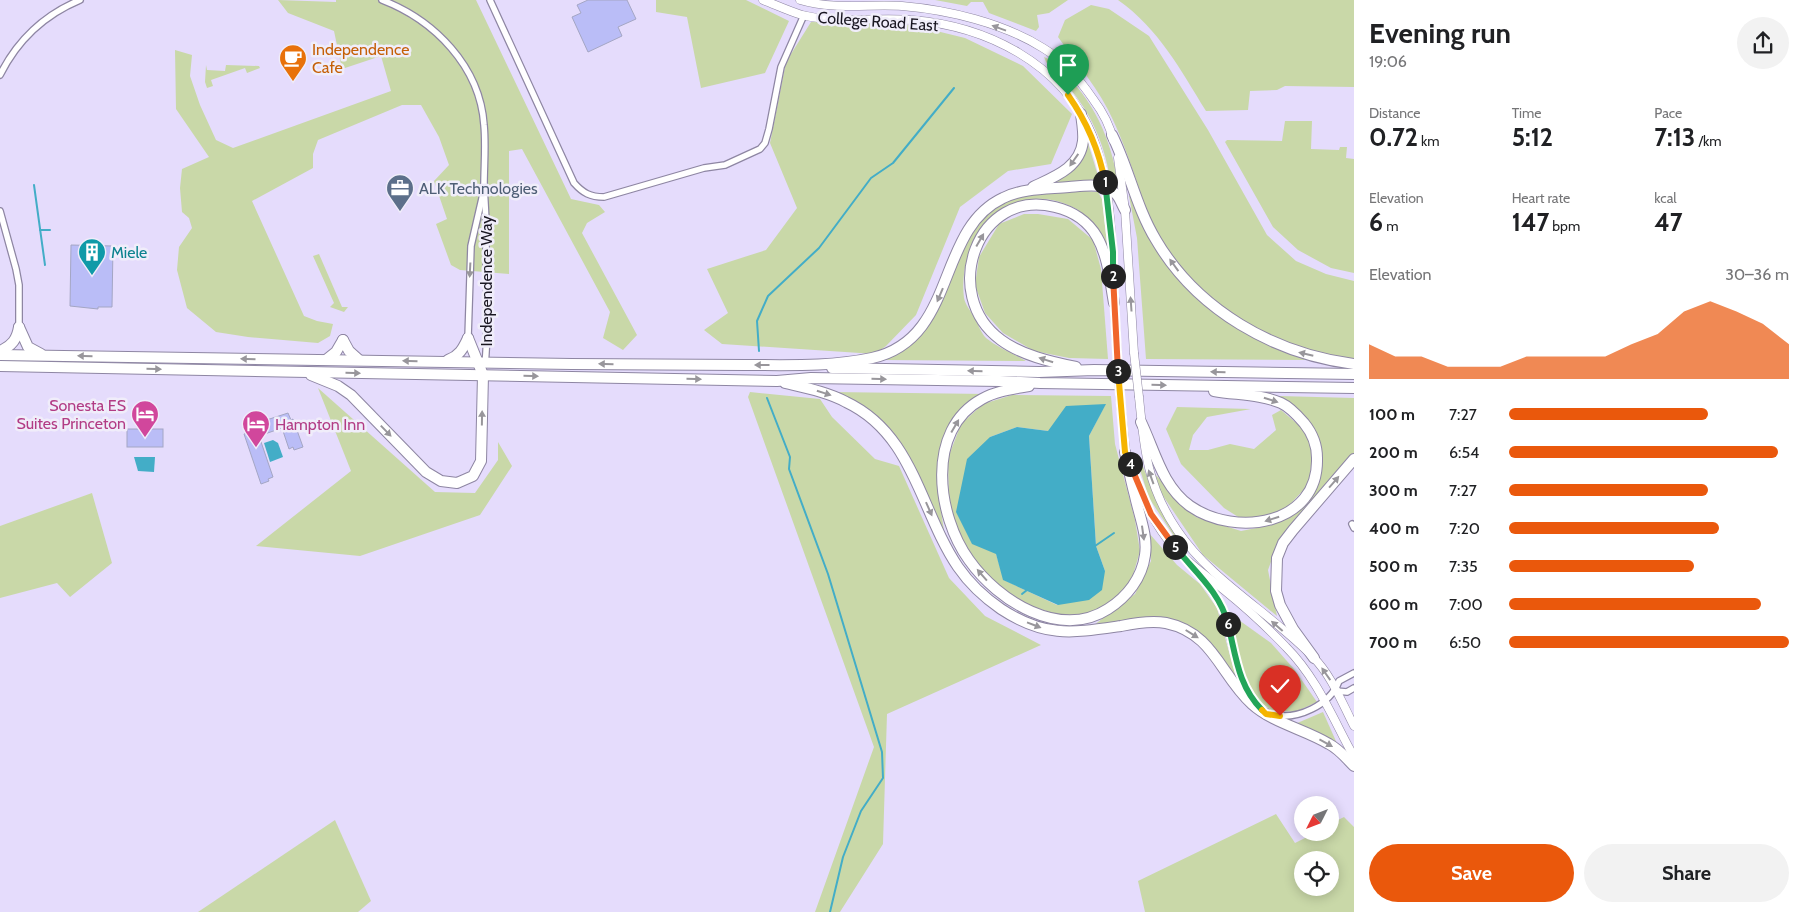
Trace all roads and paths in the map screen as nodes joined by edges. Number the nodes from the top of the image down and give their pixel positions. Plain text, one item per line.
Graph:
1 (80, 0) edge
2 (382, 0) edge
3 (490, 0) edge
4 (764, 0) edge
5 (800, 0) edge
6 (804, 15) junction
7 (0, 75) edge
8 (1081, 114) junction
9 (1112, 135) junction
10 (484, 187) junction
11 (1106, 187) junction
12 (1026, 190) junction
13 (1125, 210) junction
14 (0, 211) edge
15 (1114, 303) junction
16 (19, 327) junction
17 (468, 338) junction
18 (0, 353) edge
19 (44, 356) junction
20 (326, 360) junction
21 (360, 360) junction
22 (445, 362) junction
23 (481, 362) junction
24 (1354, 364) edge
25 (811, 365) junction
26 (0, 366) edge
27 (1094, 370) junction
28 (306, 373) junction
29 (1354, 374) edge
30 (483, 375) junction
31 (777, 381) junction
32 (1040, 383) junction
33 (1189, 386) junction
34 (1354, 388) edge
35 (1141, 422) junction
36 (1125, 452) junction
37 (1354, 459) edge
38 (1196, 569) junction
39 (1314, 658) junction
40 (1354, 673) edge
41 (1354, 688) edge
42 (1336, 690) junction
43 (1324, 700) junction
44 (1266, 714) junction
45 (1354, 726) edge
46 (1354, 757) edge
47 (1354, 766) edge

1 - 7 street
2 - 10 street, Independence Way
3 - 6 street
4 - 6 street, College Road East
9 -> 5 street, College Road East
6 - 8 street, College Road East
8 - 11 street, College Road East
8 -> 12 highway
9 - 13 street, College Road East
24 -> 9 highway
10 -> 17 street, Independence Way
10 - 23 street, Independence Way
11 - 12 highway
11 - 13 highway
11 - 15 street, College Road East
12 -> 25 highway
35 -> 13 street, College Road East, bridge
14 - 16 street
27 -> 15 highway
15 - 36 street, College Road East, bridge
16 - 18 highway
16 - 19 highway
17 - 22 highway
17 - 23 highway
18 - 19 highway
20 -> 19 highway
20 - 21 highway
20 - 21 highway
22 -> 21 highway
22 - 23 highway
25 -> 23 highway
23 - 30 highway
27 -> 25 highway
26 -> 28 highway
29 -> 27 highway
28 -> 30 highway
28 -> 30 highway
30 -> 31 highway
31 -> 32 highway
31 -> 44 highway
32 -> 33 highway
36 -> 32 highway
33 - 34 highway
33 -> 35 highway
39 -> 35 street, College Road East
36 - 38 street, College Road East
39 -> 37 highway
38 - 43 street, College Road East
38 - 44 street
42 -> 39 street, College Road East
40 - 42 street
41 - 42 street
42 - 43 street
42 - 45 street, College Road East
43 - 44 street
43 - 46 street, College Road East
44 -> 47 highway

